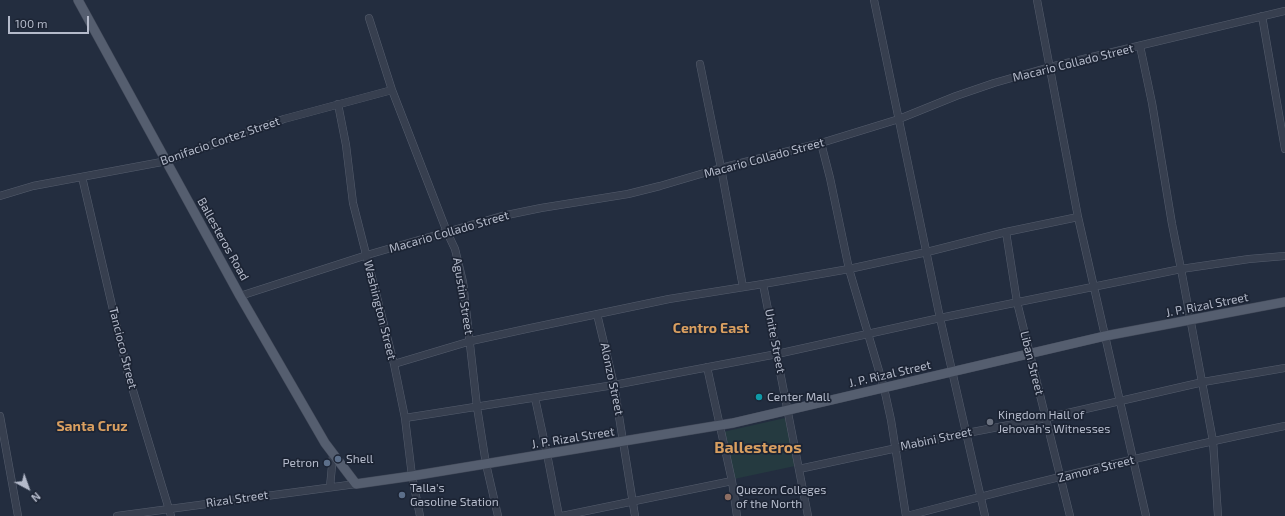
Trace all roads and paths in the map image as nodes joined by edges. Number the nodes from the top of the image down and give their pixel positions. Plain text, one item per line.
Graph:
1 (78, 0) edge
2 (874, 0) edge
3 (1037, 0) edge
4 (1285, 11) edge
5 (1262, 16) junction
6 (369, 18) dead end
7 (1140, 46) junction
8 (700, 64) dead end
9 (1050, 67) junction
10 (392, 90) junction
11 (338, 104) junction
12 (900, 119) junction
13 (821, 143) junction
14 (1285, 149) edge
15 (167, 161) junction
16 (722, 168) junction
17 (82, 177) junction
18 (0, 196) edge
19 (1078, 217) junction
20 (447, 232) junction
21 (1006, 232) junction
22 (927, 252) junction
23 (367, 255) junction
24 (1285, 256) edge
25 (849, 269) junction
26 (1181, 270) junction
27 (764, 284) junction
28 (743, 287) junction
29 (1094, 287) junction
30 (240, 296) junction
31 (1017, 302) junction
32 (1285, 302) edge
33 (597, 314) junction
34 (940, 318) junction
35 (1190, 321) junction
36 (867, 333) junction
37 (1105, 336) junction
38 (471, 342) junction
39 (777, 354) junction
40 (1031, 354) junction
41 (394, 364) junction
42 (707, 367) junction
43 (1285, 368) edge
44 (953, 372) junction
45 (1203, 382) junction
46 (614, 385) junction
47 (884, 388) junction
48 (534, 398) junction
49 (1120, 400) junction
50 (477, 407) junction
51 (788, 410) junction
52 (0, 416) edge
53 (405, 418) junction
54 (1046, 418) junction
55 (719, 425) junction
56 (1285, 426) edge
57 (967, 433) junction
58 (1213, 441) junction
59 (624, 442) junction
60 (895, 448) junction
61 (547, 454) junction
62 (333, 456) junction
63 (1133, 460) junction
64 (486, 464) junction
65 (799, 469) junction
66 (412, 476) junction
67 (1061, 478) junction
68 (732, 481) junction
69 (356, 484) junction
70 (330, 487) junction
71 (981, 497) junction
72 (633, 501) junction
73 (170, 512) edge
74 (18, 516) edge
75 (117, 516) edge
76 (420, 516) edge
77 (498, 516) edge
78 (559, 516) edge
79 (562, 516) edge
80 (635, 516) edge
81 (737, 516) edge
82 (808, 516) edge
83 (907, 516) edge
84 (985, 516) edge
85 (1070, 516) edge
86 (1146, 516) edge
87 (1218, 516) edge

1 - 15 main road, Ballesteros Road
2 - 12 street
3 - 9 street
4 - 5 street, Macario Collado Street
5 - 7 street, Macario Collado Street
5 - 14 street
6 - 10 street, Agustin Street
7 - 9 street, Macario Collado Street
7 - 26 street
8 - 16 street
9 - 12 street, Macario Collado Street
9 - 19 street
10 - 11 street, Bonifacio Cortez Street
10 - 20 street, Agustin Street
11 - 15 street, Bonifacio Cortez Street
11 - 23 street, Washington Street
12 - 13 street, Macario Collado Street
12 - 22 street
13 - 16 street, Macario Collado Street
13 - 25 street
15 - 17 street, Bonifacio Cortez Street
15 - 30 main road, Ballesteros Road
16 - 20 street, Macario Collado Street
16 - 28 street
17 - 18 street, Bonifacio Cortez Street
17 - 73 street, Tancioco Street
19 - 21 street
19 - 29 street
20 - 23 street, Macario Collado Street
20 - 38 street, Agustin Street
21 - 22 street
21 - 31 street, Liban Street
22 - 25 street
22 - 34 street
23 - 30 street, Macario Collado Street
23 - 41 street, Washington Street
24 - 26 street
25 - 27 street
25 - 36 street
26 - 29 street
26 - 35 street
27 - 28 street
27 - 39 street, Unite Street
28 - 33 street
29 - 31 street
29 - 37 street
30 - 62 main road, Ballesteros Road
31 - 34 street
31 - 40 street, Liban Street
32 - 35 main road, J. P. Rizal Street
33 - 38 street
33 - 46 street, Alonzo Street
34 - 36 street
34 - 44 street
35 - 37 main road, J. P. Rizal Street
35 - 45 street
36 - 39 street
36 - 47 street
37 - 40 main road, J. P. Rizal Street
37 - 49 street
38 - 41 street
38 - 50 street, Agustin Street
39 - 42 street
39 - 51 street, Unite Street
40 - 44 main road, J. P. Rizal Street
40 - 54 street, Liban Street
41 - 53 street, Washington Street
42 - 46 street
42 - 55 street
43 - 45 street, Mabini Street
44 - 47 main road, J. P. Rizal Street
44 - 57 street
45 - 49 street, Mabini Street
45 - 58 street
46 - 48 street
46 - 59 street, Alonzo Street
47 - 51 main road, J. P. Rizal Street
47 - 60 street
48 - 50 street
48 - 61 street
49 - 54 street, Mabini Street
49 - 63 street
50 - 53 street
50 - 64 street, Agustin Street
51 - 55 main road, J. P. Rizal Street
51 - 65 street, Unite Street
52 - 74 street
53 - 66 street, Washington Street
54 - 57 street, Mabini Street
54 - 67 street, Liban Street
55 - 59 main road, J. P. Rizal Street
55 - 68 street
56 - 58 street, Zamora Street
57 - 60 street, Mabini Street
57 - 71 street
58 - 63 street, Zamora Street
58 - 87 street
59 - 61 main road, J. P. Rizal Street
59 - 72 street, Alonzo Street
60 - 65 street, Mabini Street
60 - 83 street
61 - 64 main road, J. P. Rizal Street
61 - 78 street
62 - 69 main road, Ballesteros Road
62 - 70 street
63 - 67 street, Zamora Street
63 - 86 street
64 - 66 main road, J. P. Rizal Street
64 - 77 street, Agustin Street
65 - 82 street, Unite Street
66 - 69 main road, J. P. Rizal Street
66 - 76 street, Washington Street
67 - 71 street, Zamora Street
67 - 85 street, Liban Street
68 - 72 street
68 - 81 street
69 - 70 street, Rizal Street
70 - 73 street, Rizal Street
71 - 83 street, Zamora Street
71 - 84 street
72 - 79 street
72 - 80 street, Alonzo Street
73 - 75 street, Rizal Street

